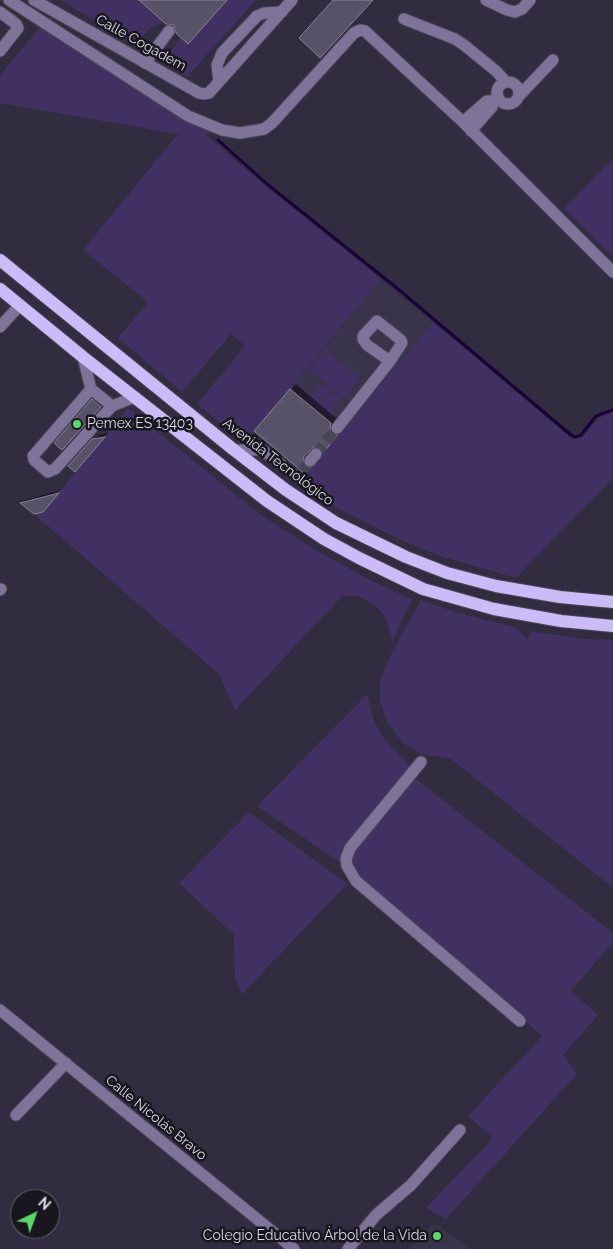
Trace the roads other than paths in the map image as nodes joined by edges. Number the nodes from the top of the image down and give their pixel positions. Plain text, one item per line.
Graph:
1 (9, 0) edge
2 (34, 0) edge
3 (292, 0) edge
4 (486, 0) edge
5 (530, 0) edge
6 (0, 12) edge
7 (282, 12) junction
8 (404, 19) dead end
9 (169, 31) dead end
10 (0, 51) edge
11 (554, 60) dead end
12 (145, 63) junction
13 (219, 82) junction
14 (506, 82) junction
15 (519, 96) junction
16 (495, 98) junction
17 (467, 127) junction
18 (0, 260) edge
19 (613, 272) edge
20 (0, 289) edge
21 (20, 305) junction
22 (0, 326) edge
23 (82, 357) junction
24 (390, 362) dead end
25 (91, 389) junction
26 (135, 397) junction
27 (112, 406) junction
28 (337, 428) tunnel mouth
29 (234, 450) junction
30 (286, 490) junction
31 (613, 602) edge
32 (613, 626) edge
33 (421, 762) dead end
34 (0, 1010) edge
35 (520, 1021) dead end
36 (66, 1063) junction
37 (16, 1115) dead end
38 (460, 1130) dead end
39 (294, 1249) edge
40 (348, 1249) edge

1 - 17 street
2 - 12 street, Calle Cogadem
3 - 7 street
4 - 5 street
6 - 10 street
7 - 13 street
7 - 13 street
8 - 14 street
9 - 12 street
11 - 15 street
12 - 13 street, Calle Cogadem
14 - 15 street
14 - 16 street
15 - 16 street
16 - 17 street
17 - 19 street
18 - 29 main road, Avenida Tecnológico
20 - 21 main road
21 - 22 street
21 - 23 main road
23 - 25 street
23 - 26 main road
24 - 28 street
25 - 27 street
25 - 27 street
26 - 27 street
26 - 32 main road
29 - 30 main road, Avenida Tecnológico
29 - 30 street
30 - 31 main road, Avenida Tecnológico
33 - 35 street
34 - 36 street, Calle Nicolás Bravo
36 - 37 street
36 - 39 street, Calle Nicolás Bravo
38 - 40 street

